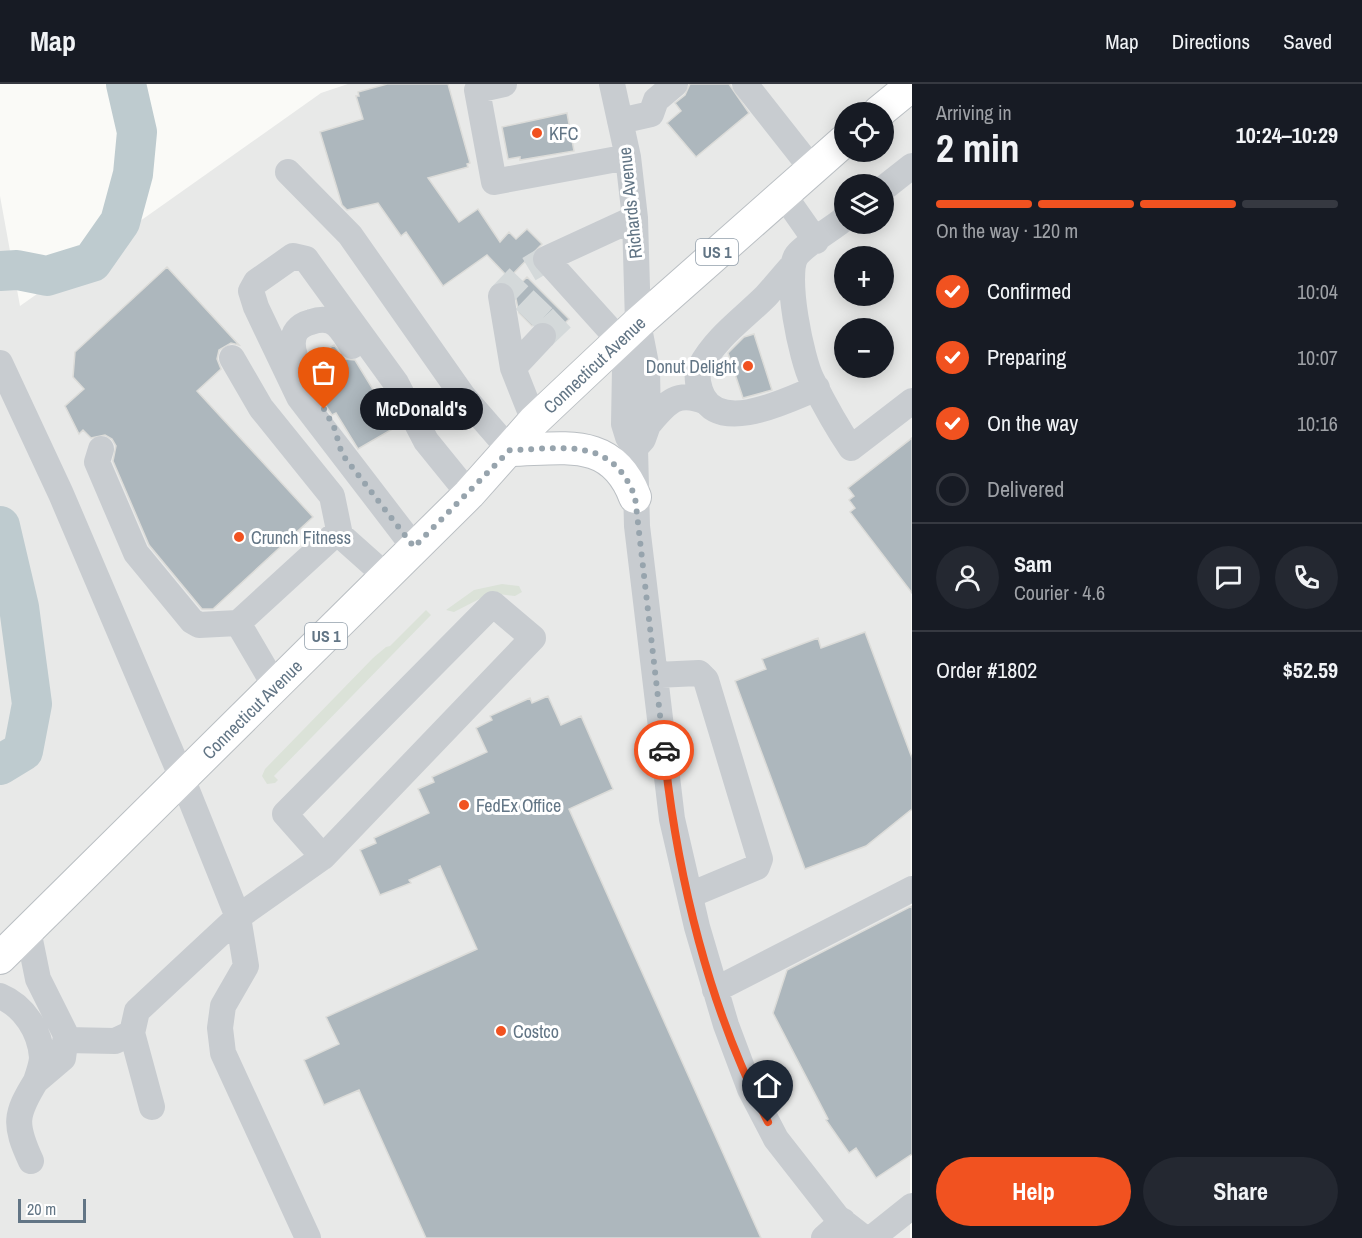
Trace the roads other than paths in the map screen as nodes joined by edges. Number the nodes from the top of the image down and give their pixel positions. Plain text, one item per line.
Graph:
1 (504, 84) edge
2 (612, 84) edge
3 (675, 84) edge
4 (745, 84) edge
5 (909, 94) edge
6 (894, 103) edge
7 (620, 121) junction
8 (834, 150) edge
9 (628, 157) junction
10 (912, 166) edge
11 (812, 169) junction
12 (288, 172) dead end
13 (894, 181) edge
14 (783, 194) junction
15 (635, 218) junction
16 (834, 227) edge
17 (816, 242) junction
18 (793, 265) junction
19 (501, 296) dead end
20 (629, 332) junction
21 (543, 336) tunnel mouth
22 (232, 358) dead end
23 (0, 363) edge
24 (513, 368) junction
25 (396, 383) junction
26 (817, 388) junction
27 (912, 401) edge
28 (706, 402) junction
29 (534, 421) junction
30 (648, 425) junction
31 (635, 448) junction
32 (101, 449) dead end
33 (510, 450) junction
34 (342, 454) junction
35 (469, 494) junction
36 (635, 497) junction
37 (340, 535) junction
38 (414, 547) junction
39 (386, 576) junction
40 (238, 623) junction
41 (656, 675) junction
42 (275, 686) junction
43 (183, 778) junction
44 (323, 857) junction
45 (912, 889) edge
46 (690, 895) junction
47 (238, 916) junction
48 (28, 930) junction
49 (0, 958) edge
50 (715, 990) junction
51 (0, 996) edge
52 (132, 1033) junction
53 (66, 1040) junction
54 (36, 1081) junction
55 (152, 1107) dead end
56 (31, 1161) dead end
57 (912, 1206) edge
58 (833, 1230) edge
59 (308, 1238) edge
60 (864, 1238) edge
61 (872, 1238) edge

1 - 9 street
2 - 7 street, Richards Avenue
3 - 7 street
4 - 11 street
5 - 6 main road
7 - 9 street, Richards Avenue
8 - 11 main road, Connecticut Avenue / US 1
9 - 15 street, Richards Avenue
10 - 13 street
11 - 14 main road, Connecticut Avenue / US 1
12 - 33 street
14 - 17 street
14 - 20 main road, Connecticut Avenue / US 1
15 - 20 street, Richards Avenue
15 - 20 street
16 - 17 street
17 - 18 street
18 - 26 street
18 - 28 street
19 - 24 street
20 - 29 main road, Connecticut Avenue / US 1
20 - 30 street, Richards Avenue
20 - 31 street, Richards Avenue
21 - 24 street
22 - 37 street
23 - 43 street
24 - 29 street
25 - 34 street
25 - 34 street
25 - 35 street
26 - 27 street
26 - 28 street
28 - 30 street
29 - 33 main road, Connecticut Avenue / US 1
30 - 31 street, Richards Avenue
31 - 36 street, Richards Avenue
32 - 40 street
33 - 35 main road, Connecticut Avenue / US 1
33 - 36 main road
34 - 38 street
35 - 38 main road, Connecticut Avenue / US 1
36 - 41 street, Richards Avenue
37 - 39 street
37 - 40 street
38 - 39 main road, Connecticut Avenue / US 1
39 - 42 main road, Connecticut Avenue / US 1
40 - 42 street
41 - 46 street, Richards Avenue
41 - 46 street
42 - 43 main road, Connecticut Avenue / US 1
43 - 47 street
43 - 48 main road, Connecticut Avenue / US 1
44 - 44 street
44 - 47 street
45 - 50 street
46 - 50 street, Richards Avenue
47 - 52 street
47 - 59 street
48 - 49 main road, Connecticut Avenue / US 1
48 - 53 street
50 - 58 street, Richards Avenue
51 - 54 street
52 - 53 street
52 - 55 street
53 - 54 street
54 - 56 street
57 - 61 street
58 - 60 street, Richards Avenue

